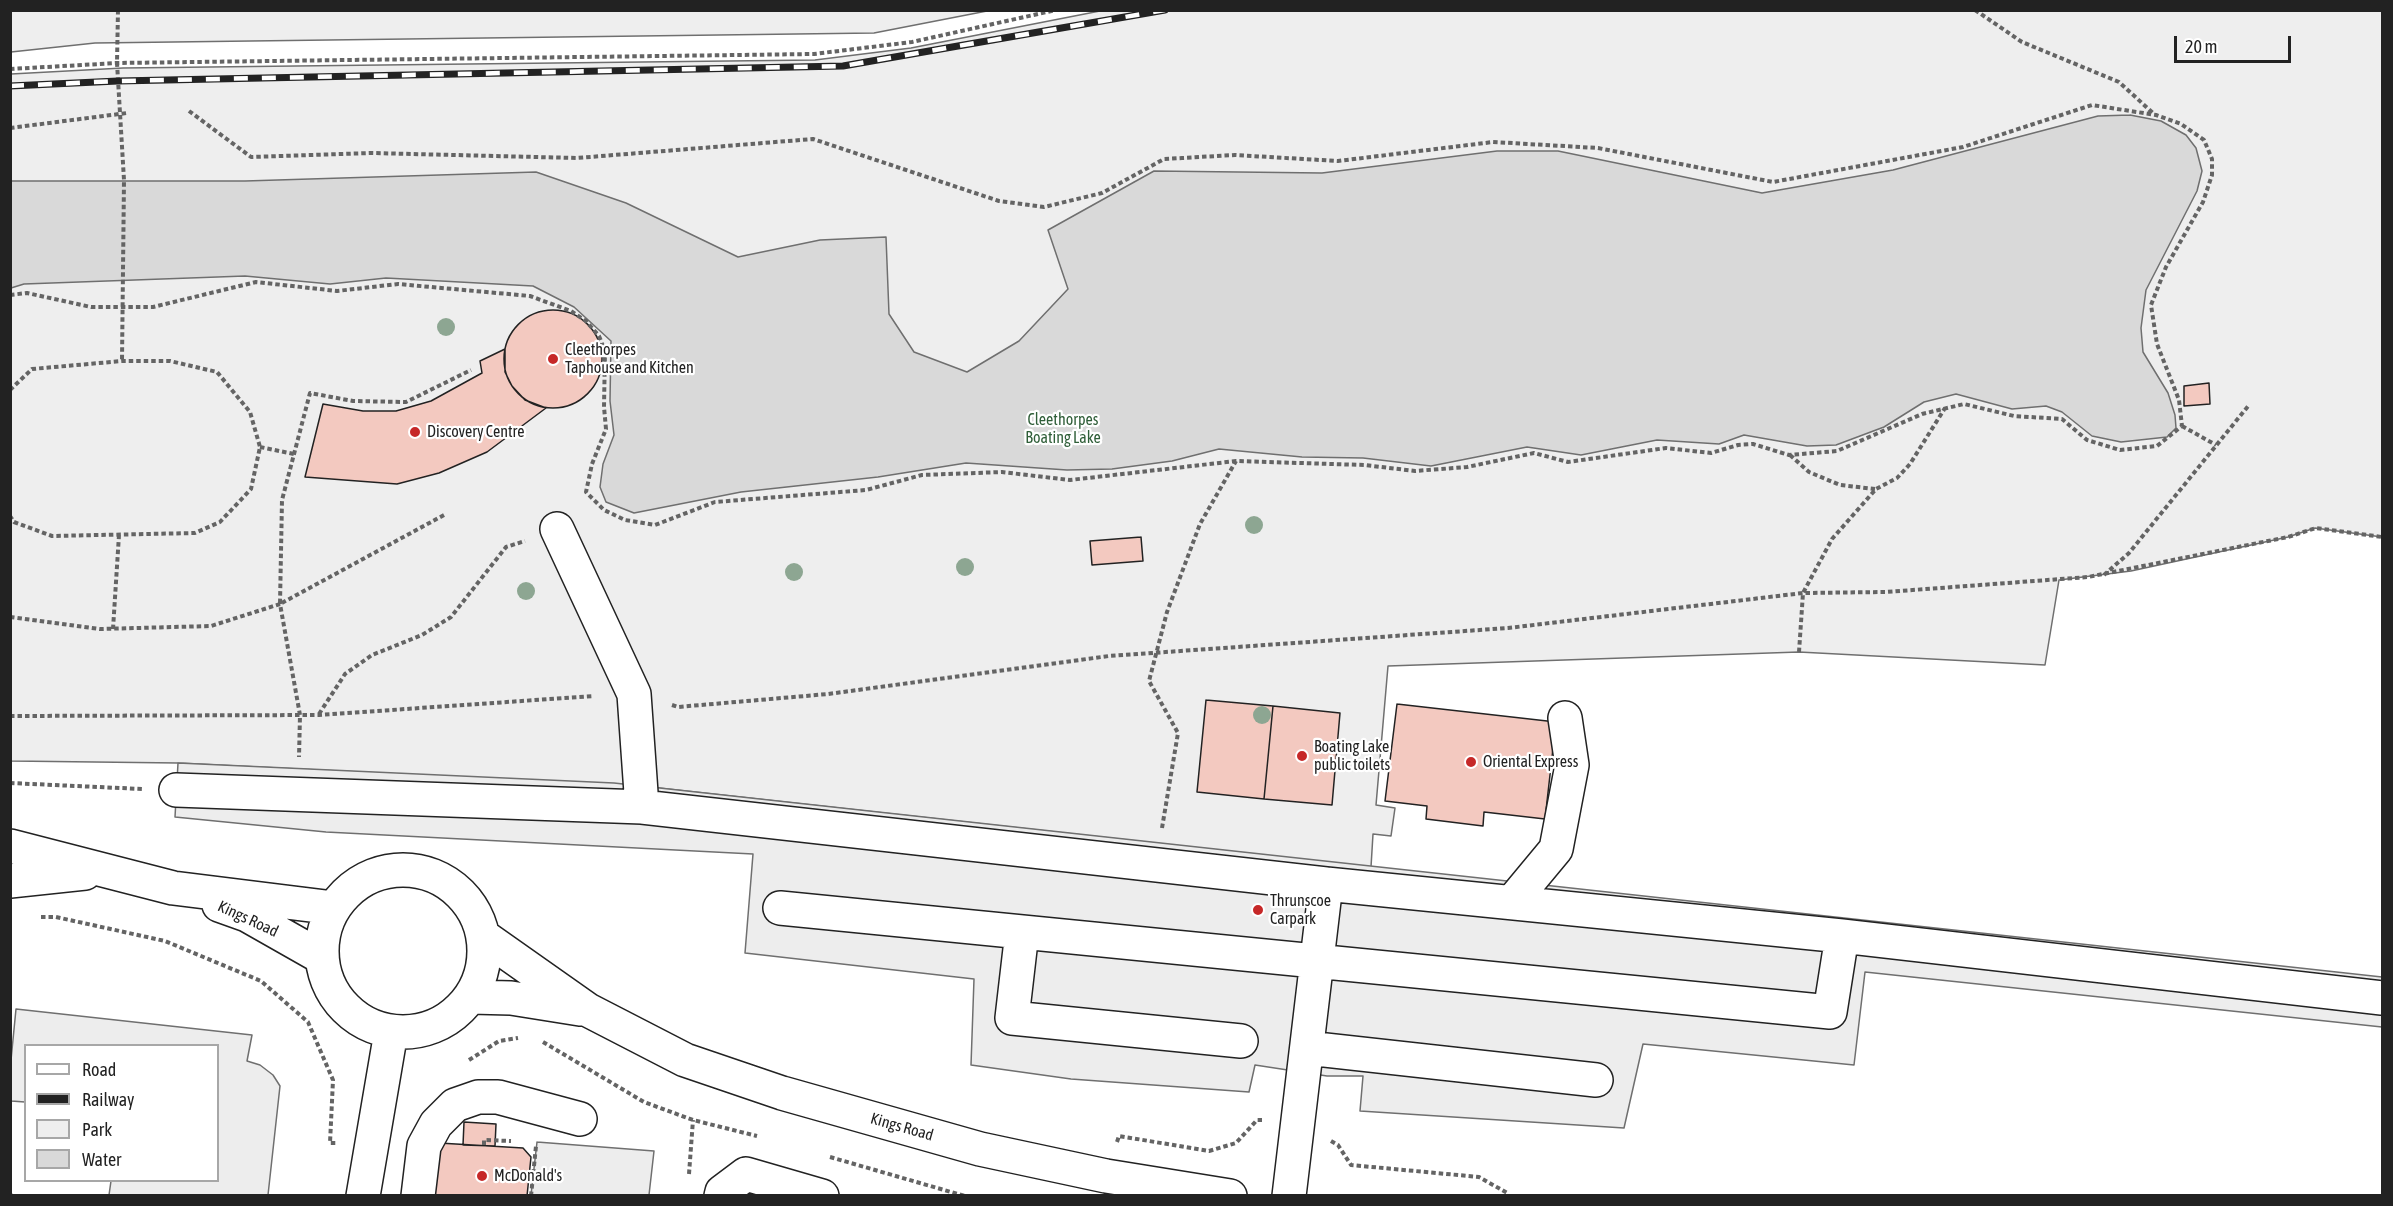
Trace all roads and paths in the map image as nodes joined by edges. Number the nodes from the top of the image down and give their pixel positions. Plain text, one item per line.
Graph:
1 (118, 10) edge
2 (1056, 10) edge
3 (1975, 10) edge
4 (117, 63) junction
5 (10, 69) edge
6 (189, 111) dead end
7 (127, 113) dead end
8 (120, 114) junction
9 (2156, 115) junction
10 (10, 128) edge
11 (10, 295) edge
12 (123, 307) junction
13 (122, 361) junction
14 (471, 370) dead end
15 (10, 390) edge
16 (2248, 405) dead end
17 (1945, 408) junction
18 (2182, 426) junction
19 (2216, 445) junction
20 (260, 447) junction
21 (294, 454) junction
22 (1790, 454) junction
23 (1236, 461) junction
24 (1876, 489) junction
25 (444, 515) dead end
26 (10, 516) edge
27 (557, 529) dead end
28 (119, 535) junction
29 (2382, 537) edge
30 (506, 548) dead end
31 (2103, 575) junction
32 (1803, 593) junction
33 (280, 604) junction
34 (10, 617) edge
35 (112, 629) junction
36 (1799, 652) dead end
37 (1156, 653) junction
38 (634, 694) junction
39 (300, 715) junction
40 (319, 715) junction
41 (10, 716) edge
42 (1565, 718) dead end
43 (10, 783) edge
44 (176, 790) joint
45 (642, 807) junction
46 (10, 846) edge
47 (1155, 864) junction
48 (101, 871) junction
49 (10, 880) edge
50 (1326, 884) junction
51 (173, 888) junction
52 (1512, 902) junction
53 (334, 908) junction
54 (780, 908) dead end
55 (1022, 932) junction
56 (483, 936) junction
57 (1842, 936) junction
58 (321, 957) junction
59 (1317, 960) junction
60 (471, 997) junction
61 (2382, 998) edge
62 (588, 1010) junction
63 (391, 1032) junction
64 (1241, 1041) dead end
65 (1307, 1048) junction
66 (1596, 1080) dead end
67 (580, 1119) dead end
68 (693, 1120) dead end
69 (515, 1141) dead end
70 (537, 1142) dead end
71 (484, 1146) dead end
72 (688, 1185) dead end
73 (363, 1196) edge
74 (418, 1196) edge
75 (531, 1196) edge
76 (721, 1196) edge
77 (822, 1196) edge
78 (1230, 1196) edge
79 (1290, 1196) edge

1 - 4 path
2 - 4 path
3 - 9 path
4 - 5 path
4 - 8 path
6 - 9 path
7 - 8 path
8 - 10 path
8 - 12 path
9 - 18 path
11 - 12 path
12 - 13 path
12 - 23 path
13 - 15 path
13 - 20 path
14 - 21 path
16 - 19 path
17 - 18 path
17 - 22 path
17 - 24 path
18 - 19 path
19 - 31 path
20 - 21 path
20 - 28 path
21 - 33 path
22 - 23 path
22 - 24 path
23 - 37 path
24 - 32 path
25 - 33 path
26 - 28 path
27 - 38 street
28 - 35 path
29 - 31 path
30 - 40 path
31 - 32 path
32 - 36 path
32 - 37 path
33 - 35 path
33 - 39 path
34 - 35 path
37 - 38 path
37 - 47 path
38 - 40 path
38 - 45 street
39 - 40 path
39 - 41 path
42 - 52 street
43 - 44 path
44 - 45 street
45 - 47 street
46 - 48 street, Kings Road
47 - 50 street
48 - 49 street, Kings Road
48 - 51 street, Kings Road
50 - 52 street
50 - 59 street
51 - 53 street, Kings Road
51 - 58 street, Kings Road
52 - 57 street
53 - 56 street
53 - 58 street
54 - 55 street
55 - 59 street
55 - 64 street
56 - 60 street
56 - 62 street, Kings Road
57 - 59 street
57 - 61 street
58 - 63 street
59 - 65 street
60 - 62 street, Kings Road
60 - 63 street
62 - 78 street, Kings Road
63 - 73 street
65 - 66 street
65 - 79 street
67 - 74 street
68 - 72 path
69 - 71 path
70 - 75 path
76 - 77 street

